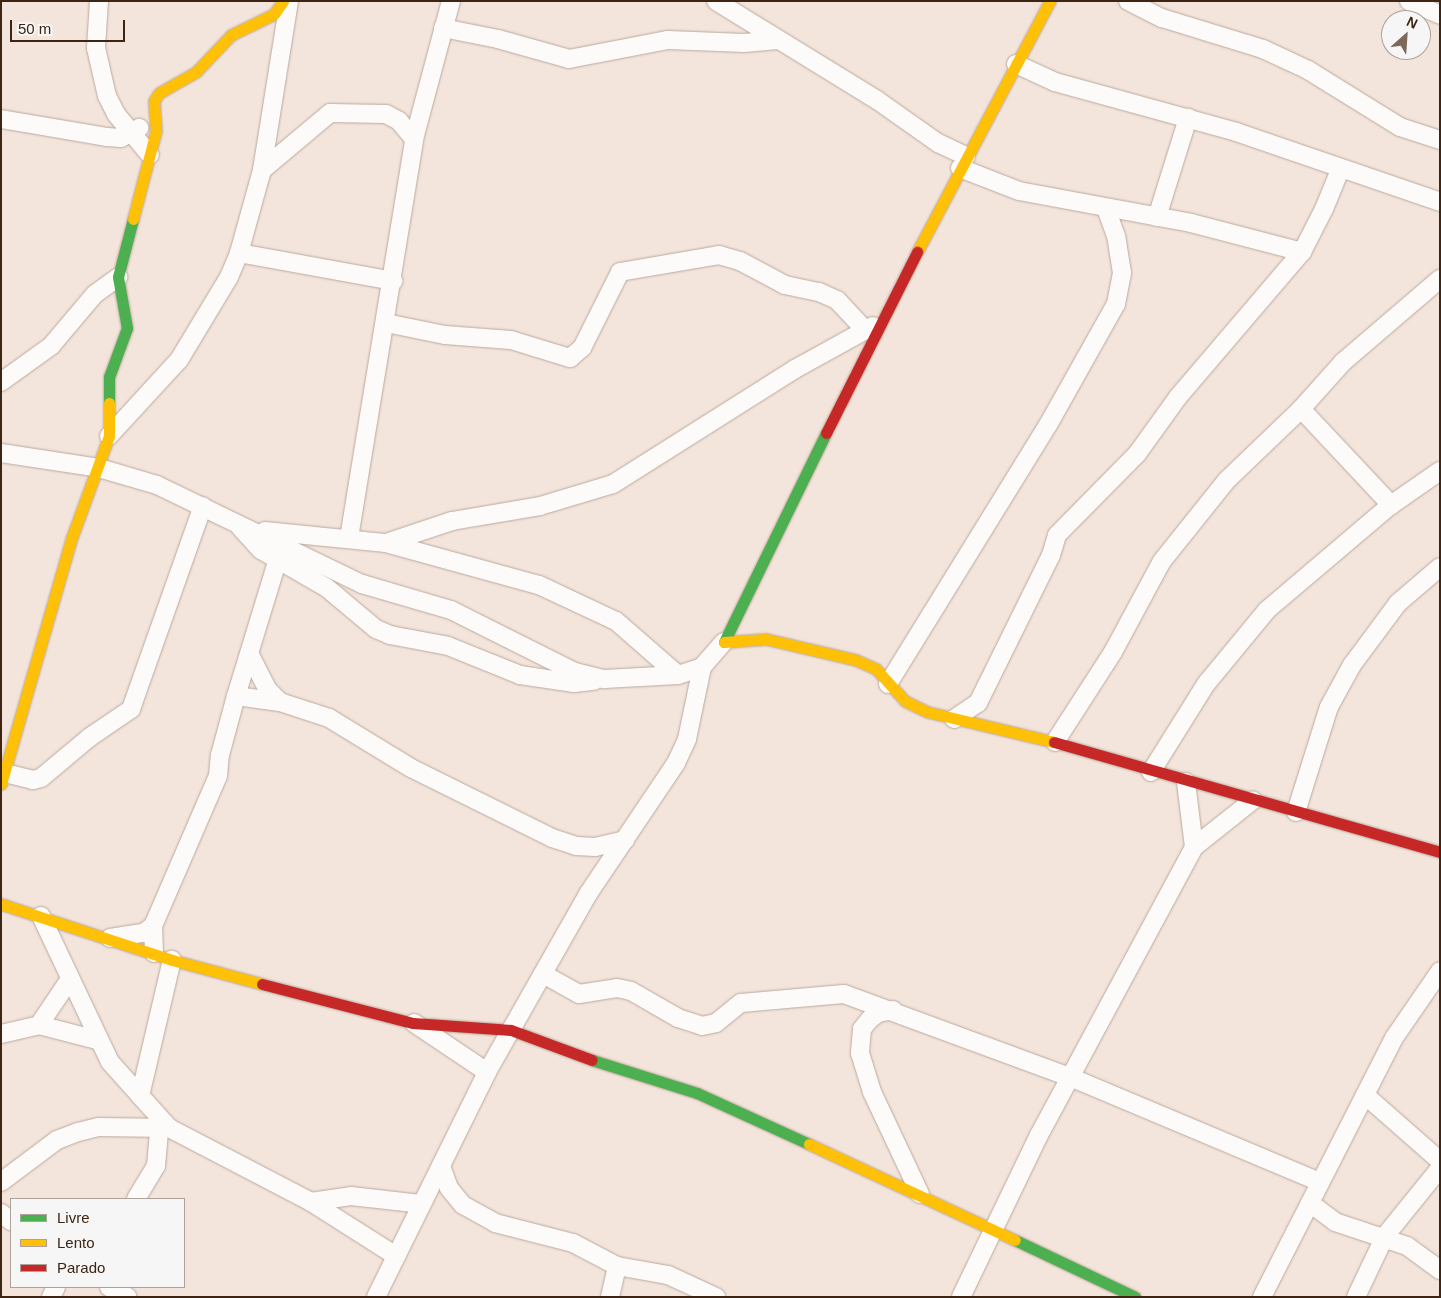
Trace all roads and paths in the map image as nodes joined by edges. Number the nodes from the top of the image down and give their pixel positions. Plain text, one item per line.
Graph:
1 (99, 1) edge
2 (283, 1) edge
3 (289, 1) edge
4 (451, 1) edge
5 (716, 1) edge
6 (1050, 1) edge
7 (1128, 1) edge
8 (1409, 1) edge
9 (1440, 15) edge
10 (443, 28) junction
11 (778, 40) junction
12 (1016, 64) junction
13 (156, 116) junction
14 (1188, 118) junction
15 (1, 119) edge
16 (132, 133) junction
17 (414, 139) junction
18 (1440, 140) edge
19 (150, 155) junction
20 (963, 162) junction
21 (262, 170) junction
22 (1340, 170) junction
23 (1440, 202) edge
24 (1106, 209) junction
25 (1157, 217) junction
26 (1302, 252) junction
27 (239, 254) junction
28 (118, 277) junction
29 (1440, 279) edge
30 (393, 281) junction
31 (386, 323) junction
32 (872, 326) junction
33 (1, 382) edge
34 (1301, 408) junction
35 (109, 436) junction
36 (1, 452) edge
37 (98, 468) junction
38 (1440, 471) edge
39 (1391, 505) junction
40 (203, 506) junction
41 (244, 526) junction
42 (349, 538) junction
43 (386, 543) junction
44 (277, 562) junction
45 (1440, 567) edge
46 (724, 642) junction
47 (250, 656) junction
48 (702, 667) junction
49 (678, 675) junction
50 (604, 679) junction
51 (888, 684) junction
52 (236, 696) junction
53 (280, 702) junction
54 (954, 719) junction
55 (1055, 742) junction
56 (1151, 772) junction
57 (3, 779) edge
58 (1186, 782) junction
59 (1253, 800) junction
60 (1296, 812) junction
61 (624, 840) junction
62 (1194, 847) junction
63 (1440, 852) edge
64 (1, 904) edge
65 (41, 916) junction
66 (153, 926) junction
67 (100, 938) junction
68 (154, 954) junction
69 (172, 960) junction
70 (1440, 971) edge
71 (544, 974) junction
72 (70, 979) junction
73 (893, 1010) junction
74 (413, 1023) junction
75 (38, 1025) junction
76 (511, 1030) junction
77 (1, 1034) edge
78 (97, 1040) junction
79 (487, 1072) junction
80 (1070, 1078) junction
81 (1365, 1095) junction
82 (140, 1096) junction
83 (164, 1128) junction
84 (1440, 1161) edge
85 (441, 1166) junction
86 (1440, 1168) edge
87 (1, 1182) edge
88 (1320, 1182) junction
89 (920, 1194) junction
90 (137, 1198) edge
91 (311, 1202) junction
92 (1310, 1203) junction
93 (421, 1204) junction
94 (993, 1230) junction
95 (1385, 1236) junction
96 (396, 1256) junction
97 (617, 1266) junction
98 (1440, 1270) edge
99 (112, 1288) edge
100 (128, 1297) edge
101 (376, 1297) edge
102 (610, 1297) edge
103 (716, 1297) edge
104 (961, 1297) edge
105 (1135, 1297) edge
106 (1262, 1297) edge
107 (1356, 1297) edge

1 - 16 street
2 - 13 street
3 - 21 street
4 - 10 street
5 - 11 street
6 - 12 street
7 - 18 street
8 - 9 street
10 - 11 street
10 - 17 street
11 - 20 street
12 - 14 street
12 - 20 street
13 - 16 street
13 - 19 street
14 - 22 street
14 - 25 street
15 - 16 street
16 - 19 street
17 - 21 street
17 - 30 street
19 - 28 street
20 - 24 street
20 - 32 street
21 - 27 street
22 - 23 street
22 - 26 street
24 - 25 street
24 - 51 street
25 - 26 street
26 - 54 street
27 - 30 street
27 - 35 street
28 - 33 street
28 - 35 street
29 - 34 street
30 - 31 street
31 - 32 street
31 - 42 street
32 - 43 street
32 - 46 street
34 - 39 street
34 - 55 street
35 - 37 street
36 - 37 street
37 - 40 street
37 - 57 street
38 - 39 street
39 - 56 street
40 - 41 street
40 - 57 street
41 - 42 street
41 - 44 street
41 - 50 street
42 - 43 street
43 - 49 street
44 - 47 street
44 - 50 street
45 - 60 street
46 - 48 street
46 - 51 street
47 - 52 street
47 - 53 street
48 - 49 street
48 - 61 street
49 - 50 street
51 - 54 street
52 - 53 street
52 - 66 street
53 - 61 street
54 - 55 street
55 - 56 street
56 - 58 street
58 - 59 street
58 - 62 street
59 - 60 street
59 - 62 street
60 - 63 street
61 - 71 street
62 - 80 street
64 - 65 street
65 - 67 street
65 - 72 street
66 - 67 street
66 - 68 street
67 - 68 street
68 - 69 street
69 - 74 street
69 - 82 street
70 - 81 street
71 - 73 street
71 - 76 street
72 - 75 street
72 - 78 street
73 - 80 street
73 - 89 street
74 - 76 street
74 - 79 street
75 - 77 street
75 - 78 street
76 - 79 street
76 - 89 street
78 - 82 street
79 - 85 street
80 - 88 street
80 - 94 street
81 - 84 street
81 - 88 street
82 - 83 street
83 - 87 street
83 - 90 street
83 - 91 street
85 - 93 street
85 - 97 street
86 - 95 street
88 - 92 street
89 - 94 street
91 - 93 street
91 - 96 street
92 - 95 street
92 - 106 street
93 - 96 street
94 - 104 street
94 - 105 street
95 - 98 street
95 - 107 street
96 - 101 street
97 - 102 street
97 - 103 street
99 - 100 street

